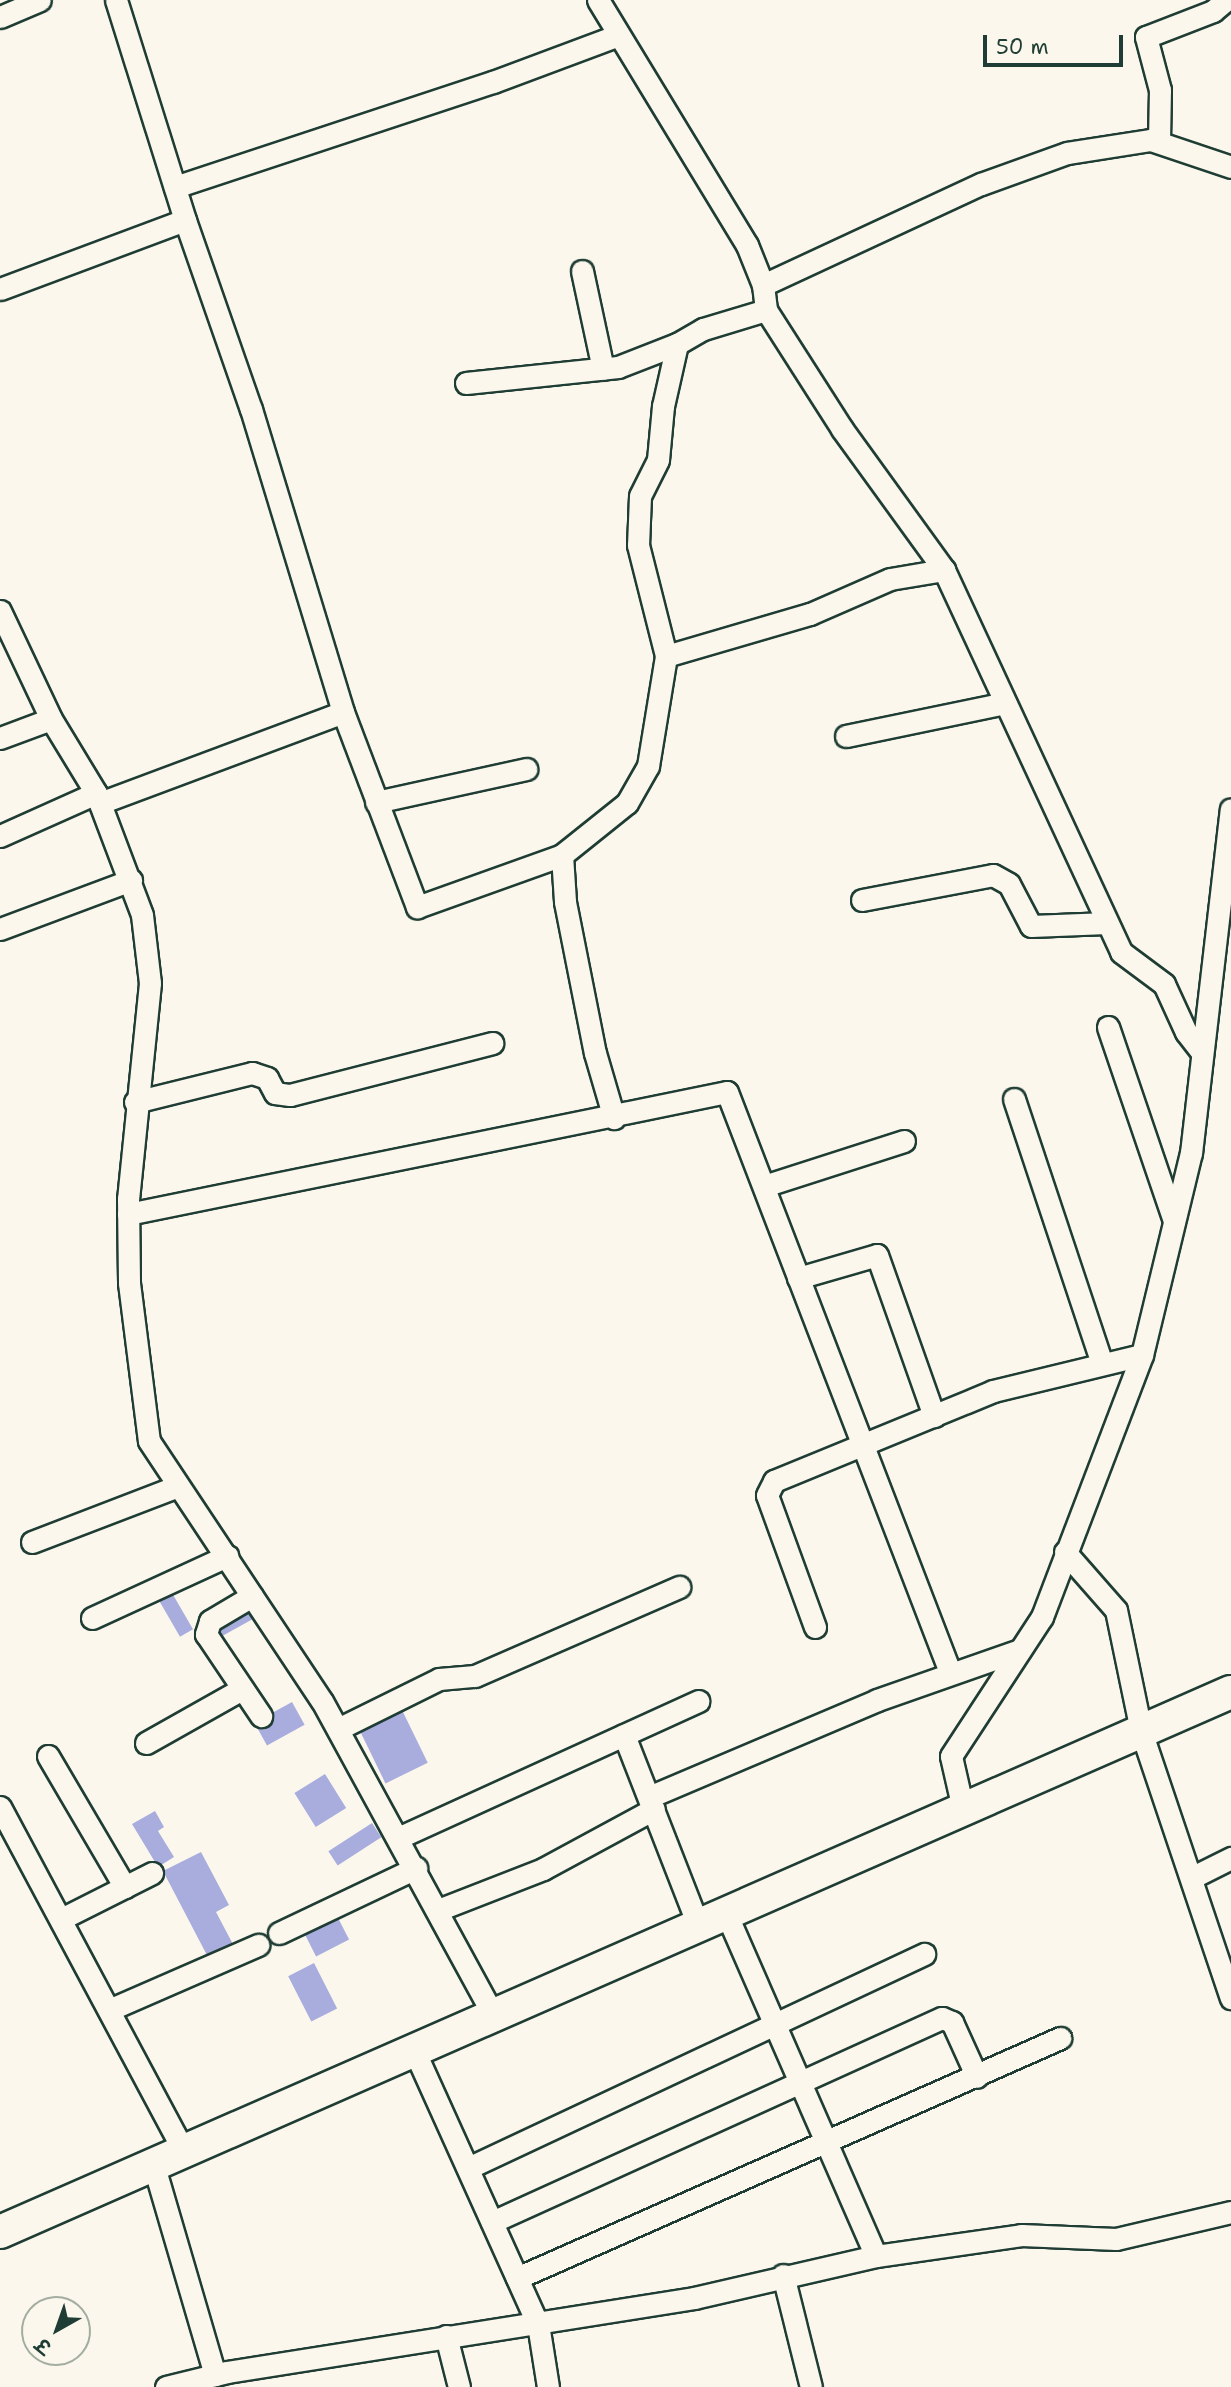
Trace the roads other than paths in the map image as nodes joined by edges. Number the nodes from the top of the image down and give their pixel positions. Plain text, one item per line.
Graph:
1 (40, 0) edge
2 (116, 0) edge
3 (598, 0) edge
4 (1226, 0) edge
5 (0, 17) edge
6 (619, 35) junction
7 (1159, 141) junction
8 (1231, 167) edge
9 (175, 187) junction
10 (185, 219) junction
11 (582, 271) dead end
12 (763, 285) junction
13 (0, 289) edge
14 (766, 310) junction
15 (677, 344) junction
16 (603, 369) junction
17 (466, 383) dead end
18 (944, 570) junction
19 (2, 621) edge
20 (666, 656) junction
21 (1005, 703) junction
22 (343, 712) junction
23 (51, 719) junction
24 (846, 736) dead end
25 (0, 738) edge
26 (526, 769) dead end
27 (98, 798) junction
28 (376, 802) junction
29 (1231, 809) edge
30 (0, 836) edge
31 (562, 855) junction
32 (131, 880) junction
33 (862, 900) dead end
34 (1107, 923) junction
35 (0, 929) edge
36 (1108, 1027) dead end
37 (492, 1043) dead end
38 (1201, 1051) junction
39 (1014, 1099) dead end
40 (135, 1102) junction
41 (614, 1118) junction
42 (904, 1141) dead end
43 (764, 1186) junction
44 (128, 1213) junction
45 (1174, 1221) junction
46 (799, 1278) junction
47 (1142, 1354) junction
48 (1102, 1364) junction
49 (934, 1416) junction
50 (861, 1447) junction
51 (178, 1486) junction
52 (32, 1542) dead end
53 (1065, 1552) junction
54 (227, 1556) junction
55 (679, 1587) dead end
56 (252, 1596) junction
57 (92, 1618) dead end
58 (816, 1626) dead end
59 (1020, 1650) junction
60 (950, 1672) junction
61 (242, 1689) junction
62 (1231, 1692) edge
63 (698, 1701) dead end
64 (261, 1716) dead end
65 (338, 1729) junction
66 (1141, 1731) junction
67 (624, 1735) junction
68 (146, 1743) dead end
69 (48, 1756) dead end
70 (651, 1803) junction
71 (0, 1807) edge
72 (963, 1808) junction
73 (400, 1837) junction
74 (1231, 1858) edge
75 (416, 1868) junction
76 (152, 1873) dead end
77 (1191, 1878) junction
78 (125, 1887) junction
79 (438, 1910) junction
80 (726, 1913) junction
81 (61, 1919) junction
82 (698, 1925) junction
83 (279, 1934) dead end
84 (258, 1945) dead end
85 (925, 1954) dead end
86 (1231, 1998) edge
87 (109, 2010) junction
88 (493, 2015) junction
89 (777, 2024) junction
90 (1060, 2038) dead end
91 (414, 2050) junction
92 (977, 2077) junction
93 (802, 2081) junction
94 (828, 2142) junction
95 (183, 2150) junction
96 (153, 2163) junction
97 (468, 2168) junction
98 (1231, 2212) edge
99 (492, 2222) junction
100 (0, 2232) edge
101 (876, 2256) junction
102 (783, 2275) junction
103 (517, 2278) junction
104 (538, 2324) junction
105 (446, 2336) junction
106 (204, 2381) edge
107 (166, 2387) edge
108 (458, 2387) edge
109 (548, 2387) edge
110 (811, 2387) edge

1 - 5 street
2 - 9 street
3 - 6 street
4 - 7 street
6 - 9 street
6 - 12 street
7 - 8 street
7 - 12 street
9 - 10 street
10 - 13 street
10 - 22 street
11 - 16 street
12 - 14 street
14 - 15 street
14 - 18 street
15 - 16 street
15 - 20 street
16 - 17 street
18 - 20 street
18 - 21 street
19 - 23 street
20 - 31 street
21 - 24 street
21 - 34 street
22 - 27 street
22 - 28 street
23 - 25 street
23 - 27 street
26 - 28 street
27 - 30 street
27 - 32 street
28 - 31 street
29 - 38 street
31 - 41 street
32 - 35 street
32 - 40 street
33 - 34 street
34 - 38 street
36 - 45 street
37 - 40 street
38 - 45 street
39 - 48 street
40 - 44 street
41 - 43 street
41 - 44 street
42 - 43 street
43 - 46 street
44 - 51 street
45 - 47 street
46 - 49 street
46 - 50 street
47 - 48 street
47 - 53 street
48 - 49 street
49 - 50 street
50 - 58 street
50 - 60 street
51 - 52 street
51 - 54 street
53 - 59 street
53 - 66 street
54 - 56 street
54 - 57 street
55 - 65 street
56 - 61 street
56 - 65 street
59 - 60 street
59 - 72 street
60 - 70 street
61 - 64 street
61 - 68 street
62 - 66 highway
63 - 67 street
65 - 73 street
66 - 72 highway
66 - 77 street
67 - 70 street
67 - 73 street
69 - 78 street
70 - 79 street
70 - 82 street
71 - 81 street
72 - 80 highway
73 - 75 street
74 - 77 street
75 - 79 street
75 - 83 street
76 - 78 street
77 - 86 street
78 - 81 street
79 - 88 street
80 - 82 highway
80 - 89 street
81 - 87 street
82 - 88 highway
84 - 87 street
85 - 89 street
87 - 95 street
88 - 91 highway
89 - 93 street
89 - 97 street
90 - 92 street
91 - 95 highway
91 - 97 street
92 - 93 street
92 - 94 street
93 - 94 street
93 - 99 street
94 - 101 street
94 - 103 street
95 - 96 highway
96 - 100 highway
96 - 106 street
97 - 99 street
98 - 101 street
99 - 103 street
101 - 102 street
102 - 104 street
102 - 110 street
103 - 104 street
104 - 105 street
104 - 109 street
105 - 106 street
105 - 108 street
106 - 107 street

